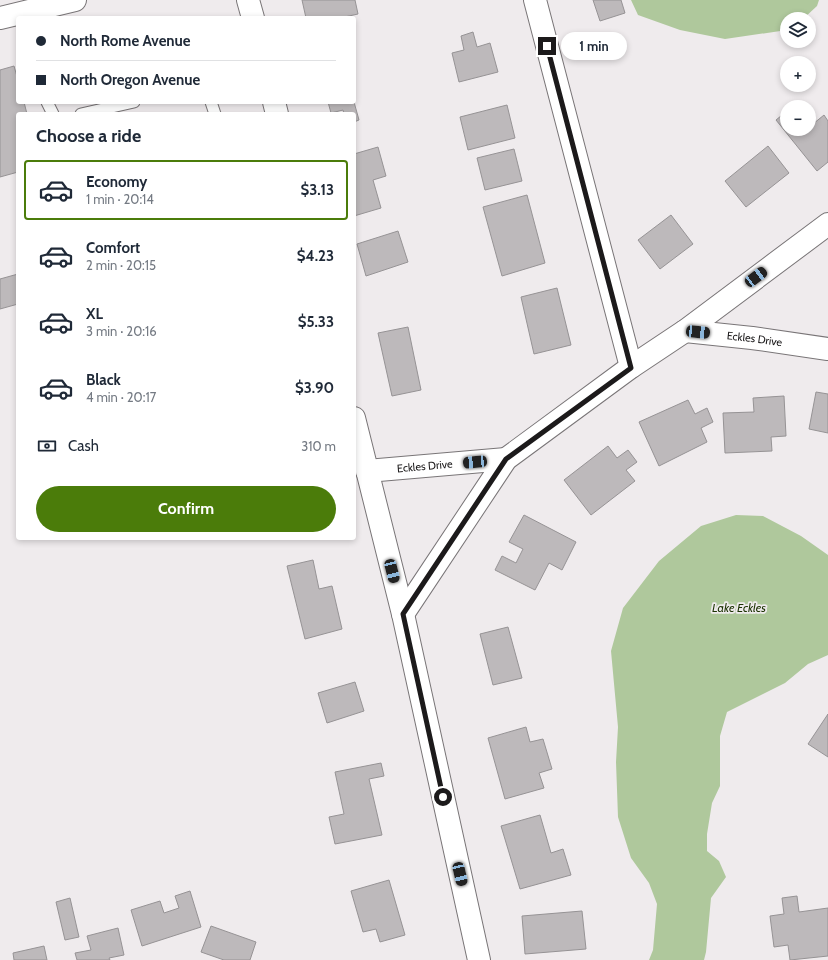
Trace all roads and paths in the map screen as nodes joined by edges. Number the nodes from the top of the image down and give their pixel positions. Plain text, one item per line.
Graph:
1 (76, 0) edge
2 (248, 0) edge
3 (535, 0) edge
4 (22, 16) edge
5 (252, 16) edge
6 (16, 17) edge
7 (0, 18) edge
8 (125, 104) edge
9 (91, 112) edge
10 (828, 224) edge
11 (685, 331) junction
12 (828, 349) edge
13 (631, 368) junction
14 (356, 426) edge
15 (506, 459) junction
16 (367, 471) junction
17 (403, 614) junction
18 (479, 960) edge

1 - 4 street
2 - 5 street
3 - 13 street
6 - 7 street
8 - 9 lane
10 - 11 street
11 - 12 street, Eckles Drive
11 - 13 street
13 - 15 street
14 - 16 street
15 - 16 street, Eckles Drive
15 - 17 street
16 - 17 street
17 - 18 street

